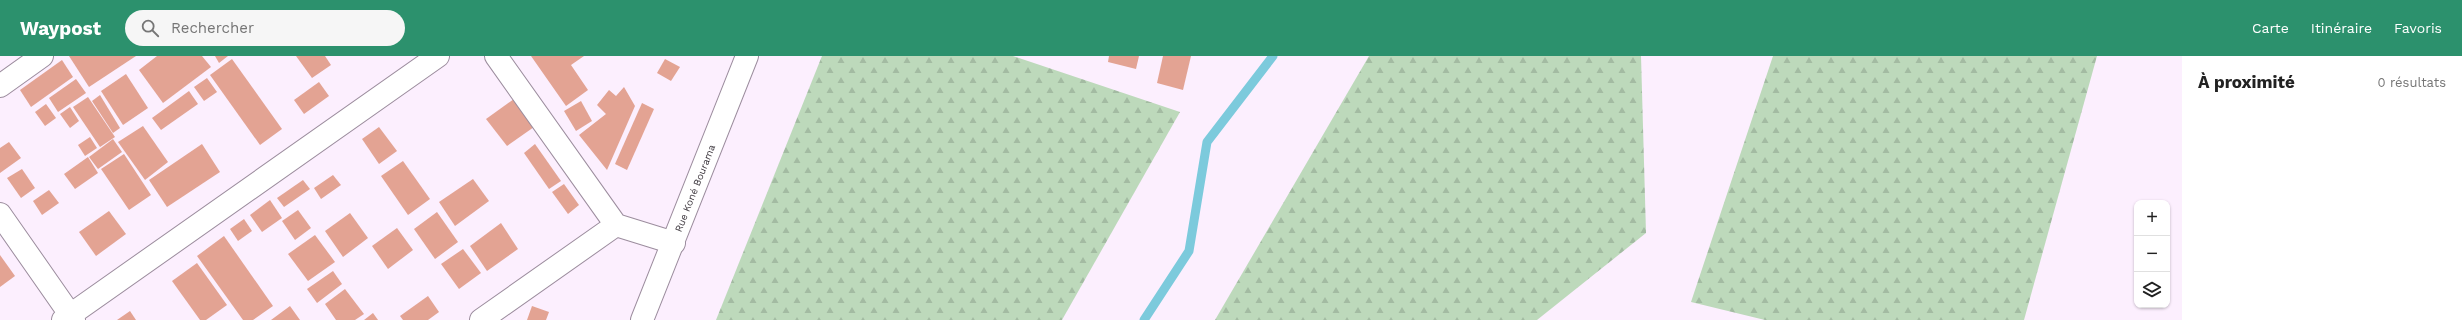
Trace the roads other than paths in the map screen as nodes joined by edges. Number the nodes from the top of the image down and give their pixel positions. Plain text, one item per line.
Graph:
1 (42, 56) edge
2 (438, 56) edge
3 (496, 56) edge
4 (747, 56) edge
5 (0, 86) edge
6 (0, 214) edge
7 (616, 225) junction
8 (674, 243) junction
9 (69, 318) edge
10 (480, 320) edge
11 (642, 320) edge

1 - 5 main road
2 - 9 main road
3 - 7 main road
4 - 8 main road, Rue Koné Bourama
6 - 9 main road
7 - 8 main road
7 - 10 main road
8 - 11 main road, Rue Koné Bourama

